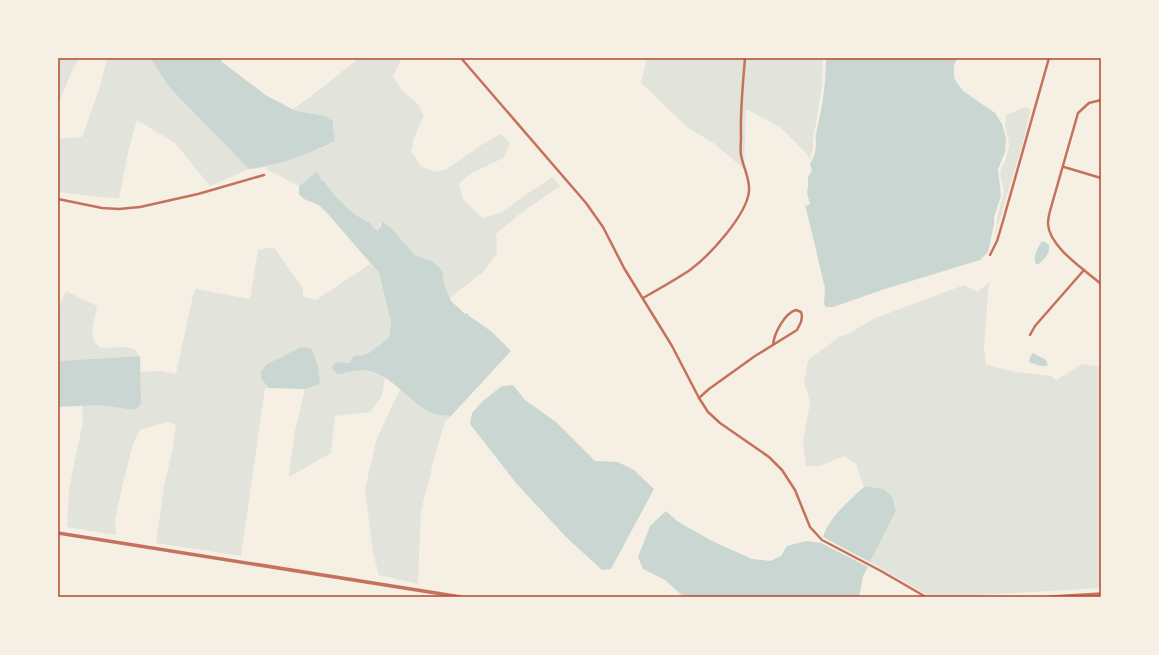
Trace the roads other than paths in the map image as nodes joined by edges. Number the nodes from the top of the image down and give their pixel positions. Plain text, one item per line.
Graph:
1 (461, 58) edge
2 (745, 58) edge
3 (1049, 58) edge
4 (1101, 100) edge
5 (1064, 167) junction
6 (264, 175) dead end
7 (1101, 178) edge
8 (58, 199) edge
9 (990, 255) dead end
10 (1084, 270) junction
11 (1101, 284) edge
12 (643, 298) junction
13 (1030, 335) dead end
14 (773, 345) junction
15 (699, 398) junction
16 (58, 533) edge
17 (1101, 594) edge
18 (461, 597) edge
19 (926, 597) edge
20 (1050, 597) edge

1 - 12 street
2 - 12 street
3 - 9 street
4 - 5 street
5 - 7 street
5 - 10 street
6 - 8 street
10 - 11 street
10 - 13 street
12 - 15 street
14 - 14 street
14 - 15 street
15 - 19 street
16 - 18 street
17 - 20 street

